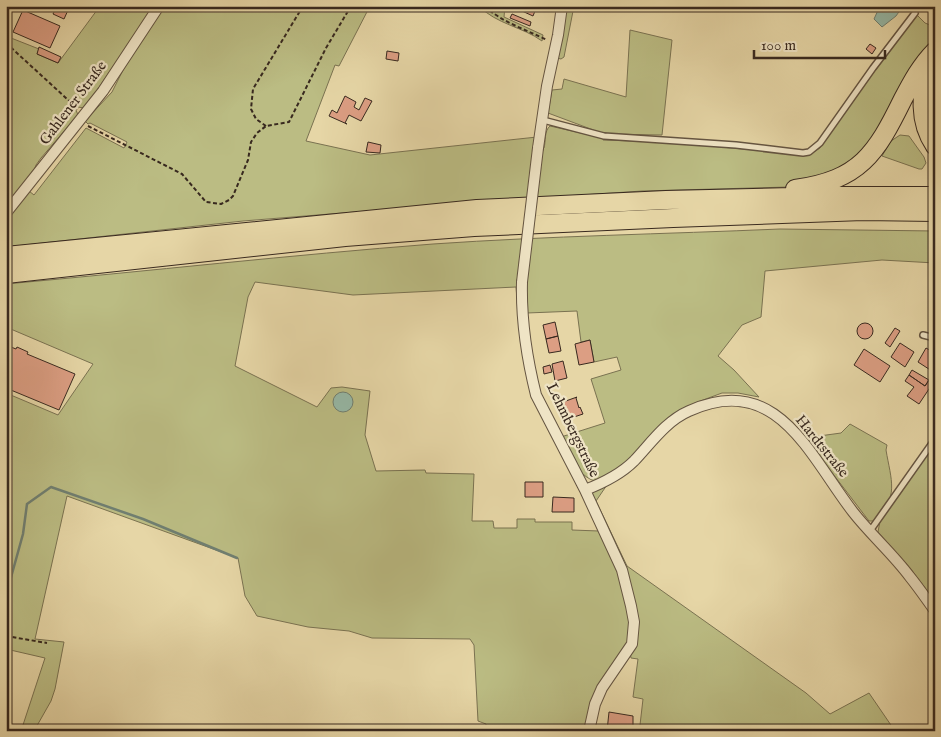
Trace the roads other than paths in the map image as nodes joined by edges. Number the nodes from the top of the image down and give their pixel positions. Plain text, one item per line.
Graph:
1 (159, 6) edge
2 (562, 6) edge
3 (915, 14) dead end
4 (935, 51) edge
5 (935, 67) edge
6 (543, 120) junction
7 (935, 146) edge
8 (935, 196) edge
9 (666, 200) junction
10 (935, 212) edge
11 (6, 213) edge
12 (9, 256) edge
13 (6, 274) edge
14 (923, 335) dead end
15 (935, 338) edge
16 (935, 438) edge
17 (585, 490) junction
18 (870, 532) junction
19 (935, 611) edge
20 (589, 731) edge

1 - 11 street, Gahlener Straße
2 - 6 street, Lehmbergstraße
3 - 6 lane
4 - 9 highway
5 - 7 highway
6 - 17 street, Lehmbergstraße, bridge
8 - 9 highway
9 - 12 highway
10 - 13 highway
14 - 15 lane
16 - 18 lane
17 - 18 street, Hardtstraße
17 - 20 street, Lehmbergstraße
18 - 19 street, Hardtstraße

